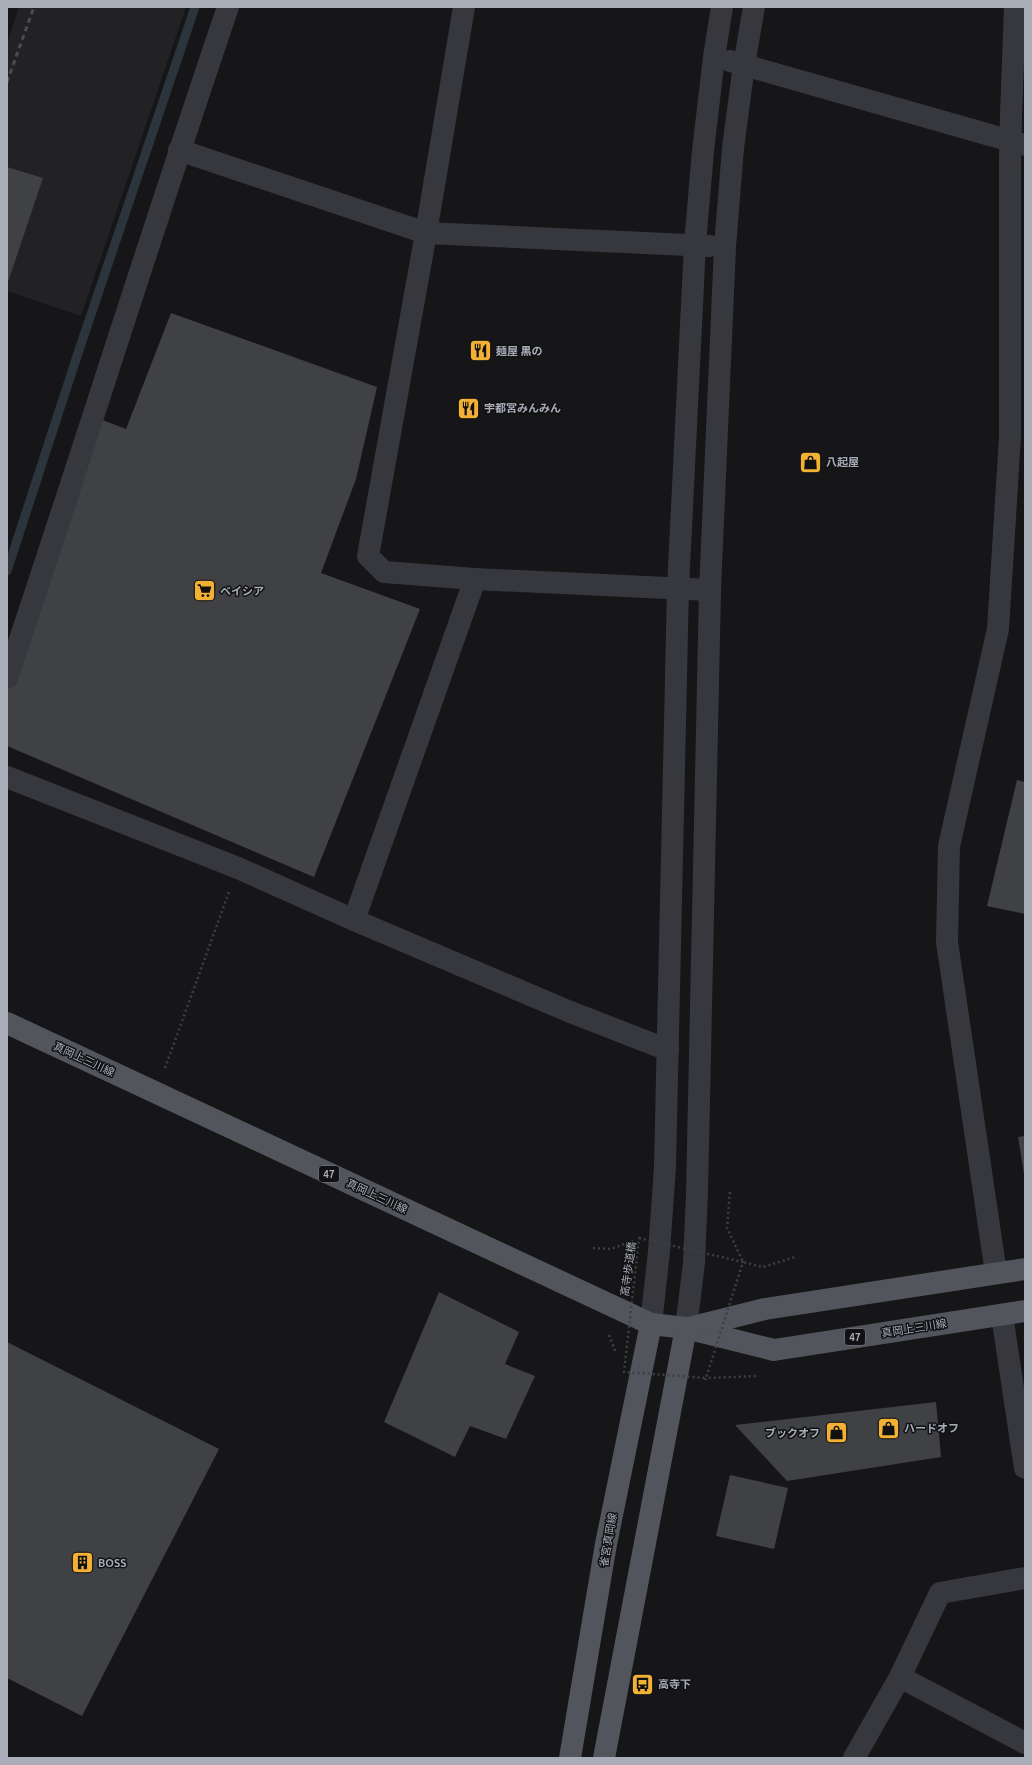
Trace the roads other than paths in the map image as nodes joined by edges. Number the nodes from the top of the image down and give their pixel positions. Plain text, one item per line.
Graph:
1 (228, 7) edge
2 (464, 7) edge
3 (722, 7) edge
4 (754, 7) edge
5 (1015, 7) edge
6 (714, 57) junction
7 (744, 64) junction
8 (1025, 145) edge
9 (179, 150) junction
10 (426, 233) junction
11 (695, 244) junction
12 (725, 247) junction
13 (1017, 285) edge
14 (475, 579) junction
15 (678, 588) junction
16 (710, 590) junction
17 (7, 678) edge
18 (7, 777) edge
19 (354, 920) junction
20 (7, 1023) edge
21 (668, 1050) junction
22 (1025, 1269) edge
23 (996, 1273) junction
24 (1025, 1311) edge
25 (1002, 1314) junction
26 (651, 1324) junction
27 (686, 1328) junction
28 (1025, 1468) edge
29 (1025, 1578) edge
30 (900, 1677) junction
31 (1025, 1743) edge
32 (570, 1758) edge
33 (604, 1758) edge
34 (854, 1758) edge

1 - 9 street
2 - 10 street
3 - 6 street
4 - 7 street
5 - 13 street, bridge
6 - 7 street
6 - 11 street
7 - 8 street
7 - 12 street
9 - 10 street
9 - 17 street
10 - 11 street
10 - 14 street
11 - 12 street
11 - 15 street
12 - 16 street
13 - 23 street
14 - 15 street
14 - 19 street
15 - 16 street
15 - 21 street
16 - 27 street
18 - 19 street
19 - 21 street
20 - 26 main road, 真岡上三川線 / 47
21 - 26 street
22 - 23 main road, 真岡上三川線 / 47
23 - 27 main road, 真岡上三川線 / 47
24 - 25 main road, 真岡上三川線 / 47
25 - 27 main road, 真岡上三川線 / 47
25 - 28 street
26 - 27 main road, 真岡上三川線 / 47
26 - 32 main road, 雀宮真岡線
27 - 33 main road
29 - 30 street
30 - 31 street
30 - 34 street

